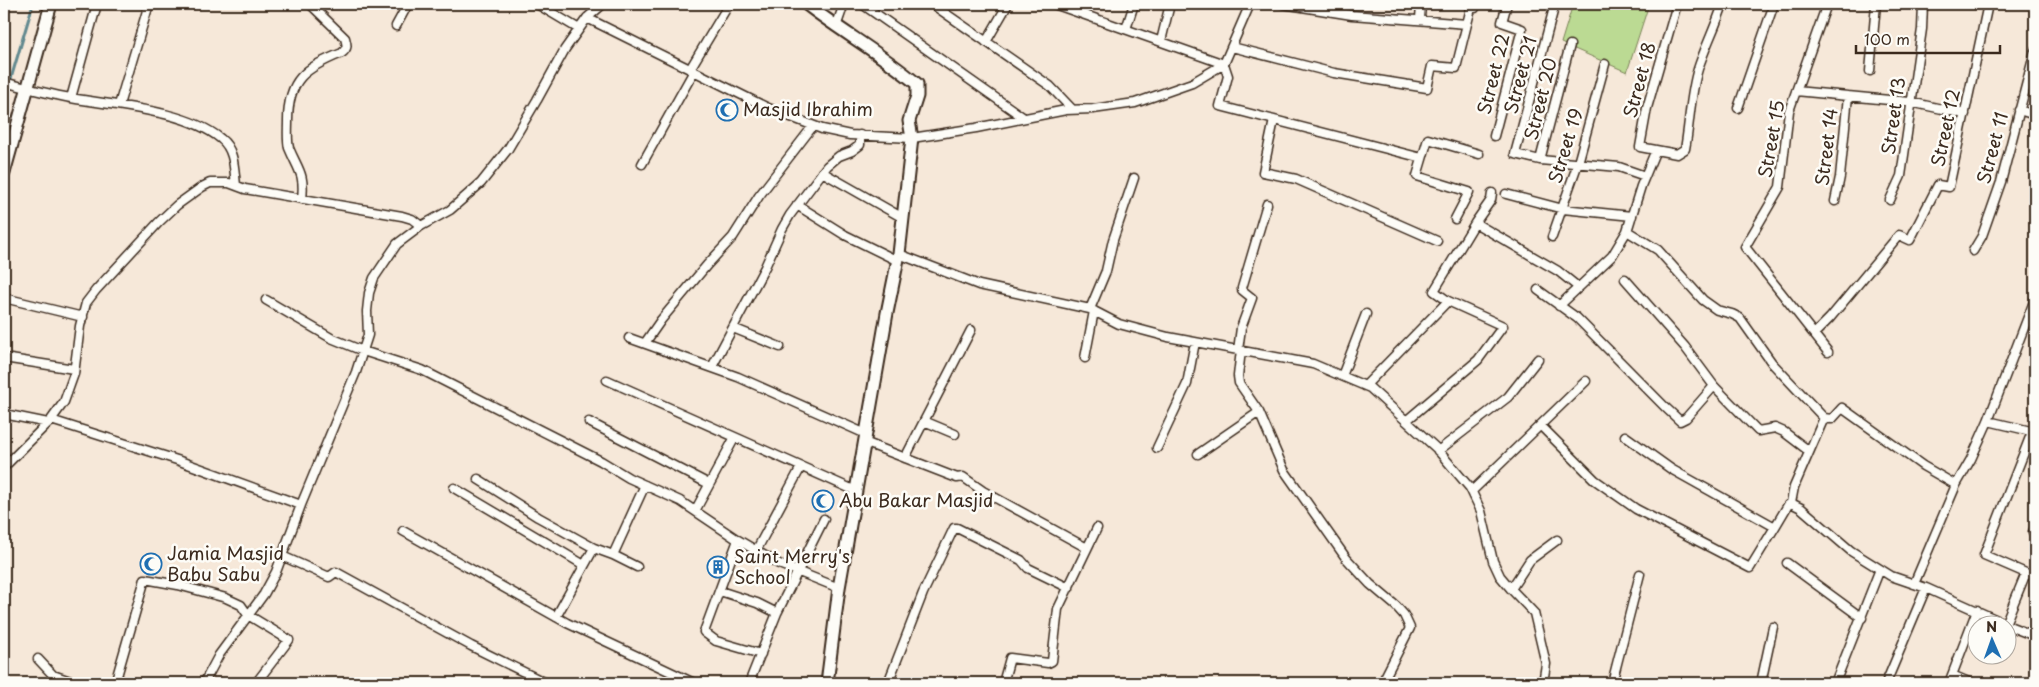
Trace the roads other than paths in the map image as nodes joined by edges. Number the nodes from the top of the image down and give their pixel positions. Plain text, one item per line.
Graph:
1 (51, 4) edge
2 (97, 4) edge
3 (149, 4) edge
4 (310, 4) edge
5 (408, 4) edge
6 (537, 4) edge
7 (602, 4) edge
8 (729, 4) edge
9 (806, 4) edge
10 (844, 4) edge
11 (862, 4) edge
12 (932, 4) edge
13 (1008, 4) edge
14 (1054, 4) edge
15 (1134, 4) edge
16 (1170, 4) edge
17 (1250, 4) edge
18 (1284, 4) edge
19 (1421, 4) edge
20 (1476, 4) edge
21 (1507, 4) edge
22 (1555, 4) edge
23 (1677, 4) edge
24 (1723, 4) edge
25 (1774, 4) edge
26 (1827, 4) edge
27 (1876, 4) edge
28 (1923, 4) edge
29 (1988, 4) edge
30 (587, 18) junction
31 (1420, 19) junction
32 (1467, 24) junction
33 (396, 26) dead end
34 (836, 27) junction
35 (579, 29) junction
36 (1126, 29) junction
37 (1161, 41) junction
38 (986, 42) junction
39 (1570, 45) dead end
40 (1232, 47) junction
41 (2035, 50) edge
42 (1224, 64) junction
43 (1605, 64) dead end
44 (692, 70) junction
45 (1870, 70) dead end
46 (4, 82) edge
47 (28, 88) junction
48 (1796, 91) junction
49 (1848, 96) junction
50 (71, 98) junction
51 (1910, 102) junction
52 (119, 105) junction
53 (1738, 108) dead end
54 (1072, 109) junction
55 (2019, 110) junction
56 (1965, 114) junction
57 (2035, 115) edge
58 (1024, 118) junction
59 (1274, 120) junction
60 (814, 126) junction
61 (860, 135) junction
62 (1494, 136) dead end
63 (912, 138) junction
64 (1658, 151) junction
65 (1479, 154) dead end
66 (1422, 158) junction
67 (1540, 160) junction
68 (1578, 163) junction
69 (642, 164) dead end
70 (822, 172) junction
71 (4, 173) edge
72 (1645, 176) junction
73 (1134, 178) dead end
74 (236, 185) junction
75 (1492, 193) dead end
76 (1506, 194) dead end
77 (302, 199) junction
78 (1890, 200) dead end
79 (1835, 201) dead end
80 (1267, 204) dead end
81 (797, 205) junction
82 (1562, 209) junction
83 (1632, 216) junction
84 (903, 218) junction
85 (1455, 219) dead end
86 (1475, 222) junction
87 (421, 226) junction
88 (1627, 231) junction
89 (1552, 237) dead end
90 (1437, 241) dead end
91 (1973, 251) dead end
92 (899, 258) junction
93 (1625, 279) dead end
94 (1578, 288) junction
95 (1538, 290) dead end
96 (4, 298) edge
97 (2035, 299) edge
98 (266, 300) dead end
99 (1448, 301) junction
100 (1559, 306) junction
101 (1092, 310) junction
102 (1366, 314) dead end
103 (83, 317) junction
104 (733, 328) junction
105 (971, 330) dead end
106 (1814, 334) junction
107 (629, 338) dead end
108 (1196, 342) junction
109 (645, 343) junction
110 (780, 347) dead end
111 (1239, 350) junction
112 (363, 351) junction
113 (1828, 352) dead end
114 (4, 358) edge
115 (1085, 358) dead end
116 (1538, 359) dead end
117 (712, 367) junction
118 (74, 369) junction
119 (1342, 376) junction
120 (607, 380) dead end
121 (1586, 381) dead end
122 (1366, 386) junction
123 (1714, 386) junction
124 (1259, 412) junction
125 (4, 414) edge
126 (1824, 418) junction
127 (924, 421) junction
128 (1406, 421) junction
129 (1988, 421) junction
130 (50, 422) junction
131 (589, 422) dead end
132 (1540, 425) junction
133 (2034, 432) edge
134 (955, 434) dead end
135 (1624, 436) dead end
136 (735, 437) junction
137 (865, 438) junction
138 (1157, 448) dead end
139 (1438, 451) junction
140 (1809, 451) junction
141 (1198, 454) dead end
142 (906, 458) junction
143 (800, 466) junction
144 (4, 467) edge
145 (478, 479) dead end
146 (709, 484) junction
147 (645, 485) junction
148 (1956, 486) junction
149 (454, 488) dead end
150 (856, 491) junction
151 (1472, 491) junction
152 (1791, 503) junction
153 (301, 506) junction
154 (695, 511) junction
155 (824, 519) dead end
156 (1775, 527) junction
157 (1097, 528) dead end
158 (402, 531) dead end
159 (738, 540) junction
160 (1557, 540) dead end
161 (594, 548) junction
162 (1087, 548) junction
163 (756, 551) junction
164 (282, 556) junction
165 (613, 556) junction
166 (1787, 563) dead end
167 (584, 565) junction
168 (637, 567) dead end
169 (1880, 569) junction
170 (798, 572) junction
171 (2026, 573) junction
172 (1640, 574) dead end
173 (2035, 577) edge
174 (1914, 584) junction
175 (839, 588) junction
176 (1069, 588) junction
177 (1926, 588) junction
178 (1511, 590) junction
179 (720, 591) junction
180 (1978, 610) junction
181 (777, 613) junction
182 (1986, 614) edge
183 (2010, 614) edge
184 (248, 615) junction
185 (556, 617) junction
186 (1862, 618) junction
187 (1773, 627) dead end
188 (2016, 628) edge
189 (2035, 636) edge
190 (760, 654) junction
191 (38, 659) dead end
192 (1952, 675) junction
193 (72, 683) edge
194 (115, 683) edge
195 (204, 683) edge
196 (256, 683) edge
197 (546, 683) edge
198 (694, 683) edge
199 (749, 683) edge
200 (827, 683) edge
201 (888, 683) edge
202 (1003, 683) edge
203 (1382, 683) edge
204 (1543, 683) edge
205 (1612, 683) edge
206 (1761, 683) edge
207 (1835, 683) edge
208 (1886, 683) edge
209 (1949, 683) edge
210 (1971, 683) edge

1 - 47 street
2 - 50 street
3 - 52 street
4 - 77 street
5 - 33 street
6 - 35 street
7 - 30 street
8 - 44 street
9 - 34 street
10 - 34 street
11 - 58 street
12 - 38 street
13 - 38 street
14 - 36 street
15 - 36 street
16 - 37 street
17 - 40 street
18 - 31 street
19 - 31 street
20 - 32 street
21 - 62 street, Street 22
22 - 67 street, Street 21
23 - 64 street, Street 18
24 - 64 street
25 - 53 street
26 - 48 street, Street 15
27 - 45 street
28 - 51 street, Street 13
29 - 56 street, Street 12
30 - 35 street
30 - 44 street
31 - 32 street
32 - 40 street
34 - 63 street
35 - 87 street
36 - 37 street
37 - 42 street
38 - 54 street
39 - 67 street, Street 20
40 - 42 street
41 - 55 street, Street 11
42 - 54 street
42 - 59 street
43 - 68 street, Street 19
44 - 60 street
44 - 69 street
46 - 47 street
47 - 50 street
47 - 71 street
48 - 49 street
48 - 106 street, Street 15
49 - 51 street
49 - 79 street, Street 14
50 - 52 street
51 - 56 street
51 - 78 street, Street 13
52 - 74 street
54 - 58 street
55 - 57 street
55 - 91 street, Street 11
56 - 106 street, Street 12
58 - 63 street
59 - 66 street
59 - 90 street
60 - 61 street
60 - 109 street
61 - 63 street
61 - 70 street
63 - 84 street
64 - 72 street
65 - 66 street
66 - 85 street
67 - 68 street
68 - 72 street
68 - 82 street, Street 19
70 - 81 street
70 - 84 street
72 - 83 street
73 - 101 street
74 - 77 street
74 - 103 street
75 - 86 street
76 - 82 street
77 - 87 street
80 - 111 street
81 - 92 street
81 - 104 street
82 - 83 street
82 - 89 street, Street 19
83 - 88 street
84 - 92 street
86 - 94 street
86 - 99 street
87 - 112 street
88 - 94 street
88 - 126 street
92 - 101 street
92 - 137 street
93 - 123 street
94 - 100 street
95 - 100 street
96 - 103 street
97 - 129 street
98 - 112 street
99 - 122 street
99 - 128 street
100 - 123 street
101 - 108 street
101 - 115 street
102 - 119 street
103 - 118 street
104 - 110 street
104 - 117 street
105 - 127 street
106 - 113 street
107 - 109 street
108 - 111 street
108 - 138 street
109 - 117 street
111 - 119 street
111 - 124 street
112 - 147 street
112 - 153 street
114 - 118 street
116 - 139 street
117 - 137 street
118 - 130 street
119 - 122 street
120 - 136 street
121 - 132 street
122 - 128 street
123 - 140 street
124 - 141 street
124 - 203 street
125 - 130 street
126 - 140 street
126 - 148 street
127 - 134 street
127 - 142 street
128 - 139 street
129 - 133 street
129 - 148 street
130 - 144 street
130 - 153 street
131 - 146 street
132 - 151 street
132 - 156 street
133 - 171 street
135 - 156 street
136 - 143 street
136 - 146 street
137 - 142 street
137 - 150 street
139 - 151 street
140 - 152 street
142 - 162 street
143 - 150 street
143 - 163 street
145 - 161 street
146 - 154 street
147 - 154 street
147 - 165 street
148 - 174 street
149 - 167 street
150 - 175 street
151 - 178 street
152 - 156 street
152 - 169 street
153 - 164 street
154 - 159 street
155 - 170 street
157 - 162 street
158 - 185 street
159 - 163 street
159 - 179 street
160 - 178 street
161 - 165 street
161 - 167 street
162 - 176 street
163 - 170 street
164 - 184 street
164 - 197 street
165 - 168 street
166 - 186 street
167 - 185 street
169 - 174 street
169 - 186 street
170 - 175 street
170 - 181 street
171 - 173 street
171 - 183 street
172 - 205 street
174 - 177 street
175 - 200 street
176 - 201 street
176 - 202 street
177 - 180 street
177 - 208 street
178 - 204 street
179 - 181 street
179 - 190 street
180 - 182 street
180 - 192 street
181 - 190 street
184 - 194 street
184 - 195 street
184 - 196 street
185 - 198 street
186 - 207 street
187 - 206 street
188 - 189 street
190 - 199 street
191 - 193 street
192 - 209 street
192 - 210 street

